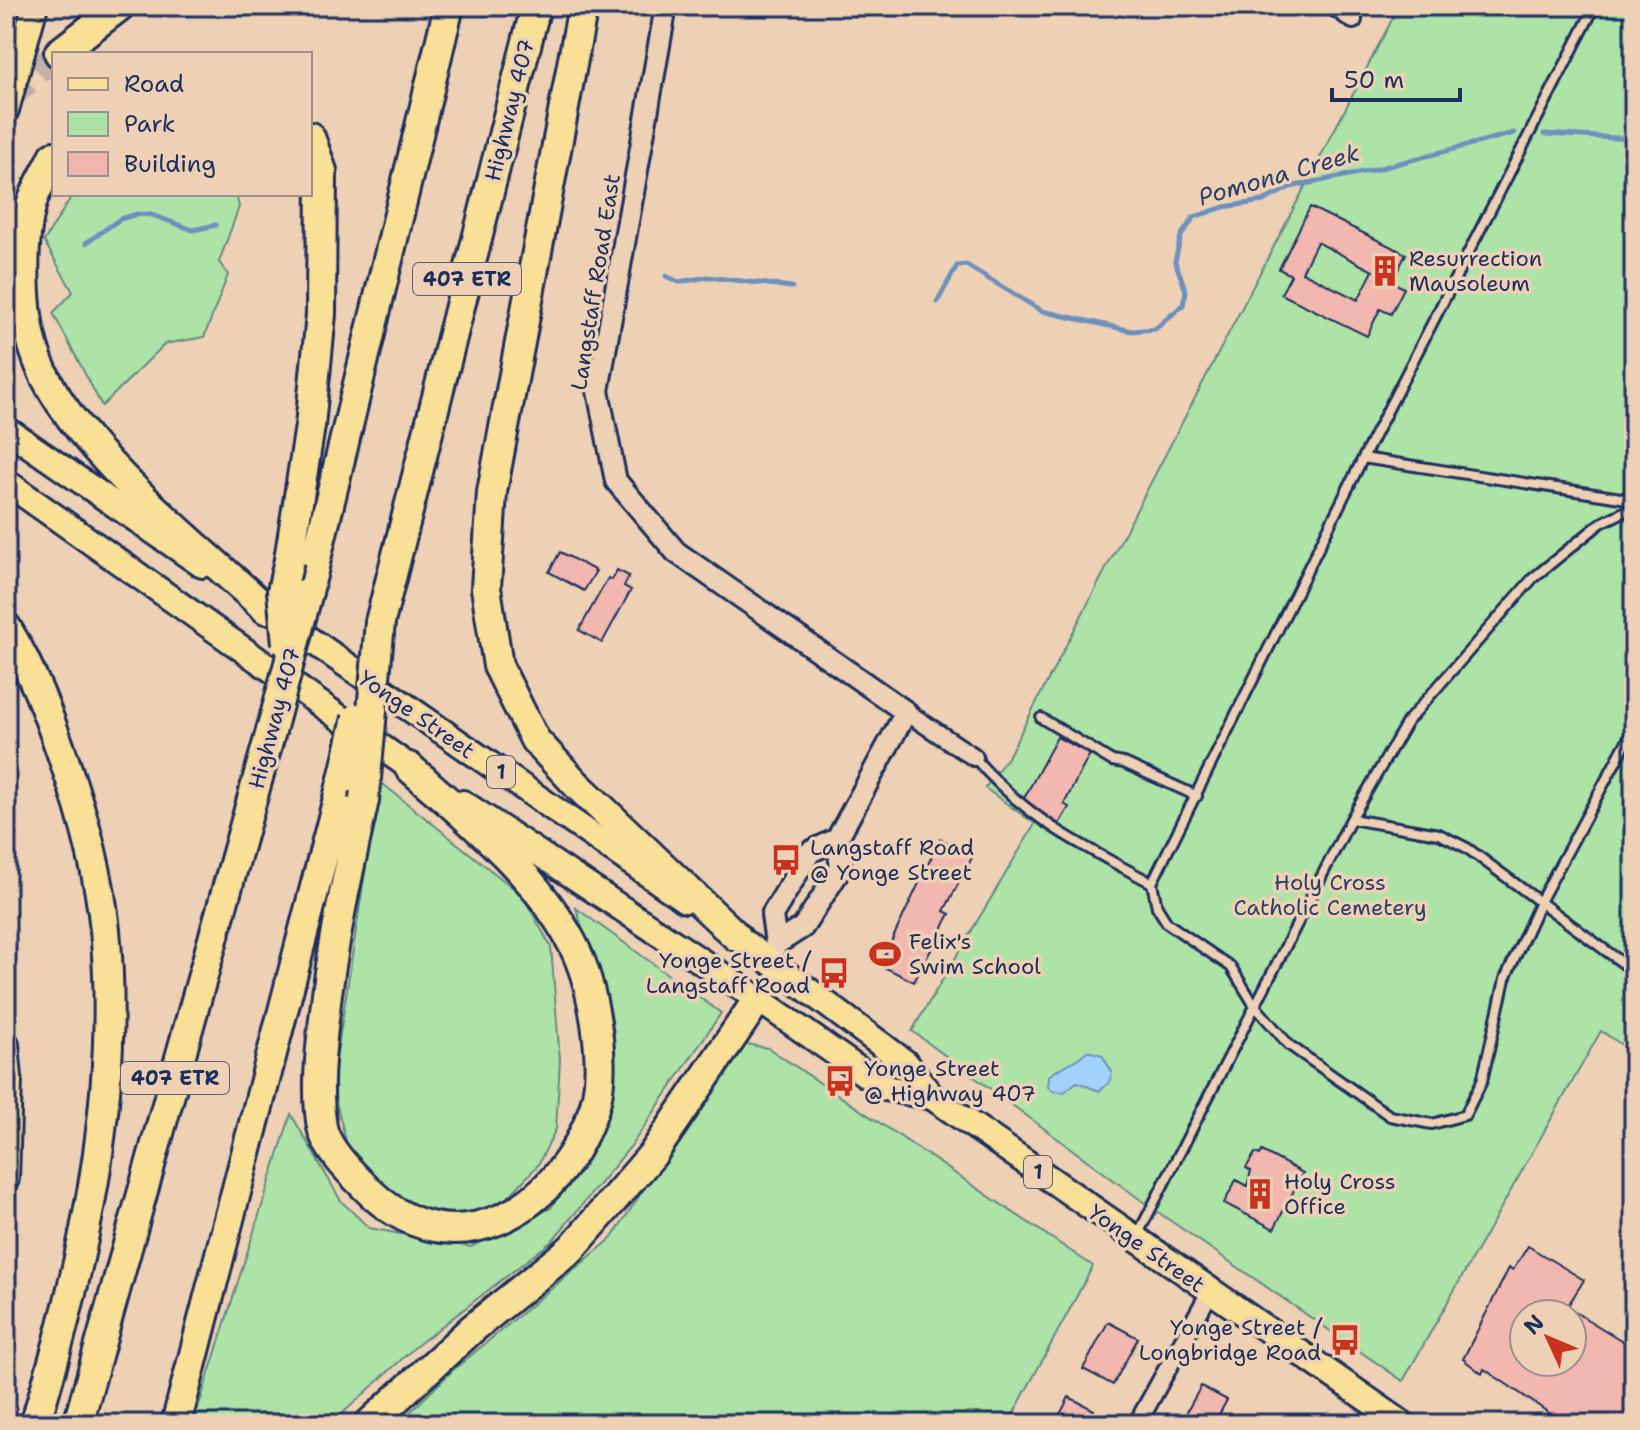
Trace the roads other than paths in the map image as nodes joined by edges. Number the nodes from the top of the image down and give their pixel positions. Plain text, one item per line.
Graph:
1 (16, 6) edge
2 (35, 6) edge
3 (120, 6) edge
4 (449, 6) edge
5 (536, 6) edge
6 (583, 6) edge
7 (666, 6) edge
8 (1333, 6) edge
9 (1595, 6) edge
10 (1353, 20) dead end
11 (6, 38) edge
12 (60, 52) edge
13 (6, 110) edge
14 (312, 143) edge
15 (52, 160) edge
16 (6, 429) edge
17 (1363, 458) junction
18 (6, 482) edge
19 (1634, 500) edge
20 (1634, 507) edge
21 (266, 609) junction
22 (380, 622) junction
23 (6, 627) edge
24 (290, 663) junction
25 (906, 712) junction
26 (1041, 718) dead end
27 (1634, 728) edge
28 (974, 757) joint
29 (409, 767) junction
30 (1197, 796) junction
31 (1351, 819) junction
32 (837, 839) junction
33 (1152, 883) junction
34 (1541, 900) junction
35 (736, 936) junction
36 (773, 952) junction
37 (1634, 967) edge
38 (758, 999) junction
39 (1255, 1006) junction
40 (6, 1044) edge
41 (932, 1097) junction
42 (6, 1179) edge
43 (1135, 1240) junction
44 (1210, 1292) junction
45 (35, 1424) edge
46 (78, 1424) edge
47 (176, 1424) edge
48 (369, 1424) edge
49 (1137, 1424) edge
50 (1403, 1424) edge

1 - 11 lane
2 - 13 main road
3 - 12 highway
4 - 24 highway, Highway 407 / 407 ETR, bridge
5 - 22 highway, Highway 407 / 407 ETR
6 - 35 highway
7 - 25 street, Langstaff Road East
8 - 10 street
9 - 17 lane
14 - 24 highway, bridge
15 - 21 highway
16 - 21 main road, Yonge Street / 1
17 - 19 lane
17 - 30 lane
18 - 29 main road, Yonge Street / 1
20 - 31 lane
21 - 35 main road, Yonge Street / 1
22 - 29 highway, bridge
22 - 47 highway, Highway 407 / 407 ETR, bridge
23 - 45 highway
24 - 46 highway, Highway 407 / 407 ETR, bridge
25 - 28 street, Langstaff Road East
25 - 32 street
26 - 30 lane
27 - 34 lane
28 - 33 lane
29 - 38 main road, Yonge Street / 1
30 - 33 lane
31 - 34 lane
31 - 39 lane
32 - 36 street
32 - 36 street
33 - 39 lane
34 - 37 lane
34 - 39 lane
35 - 36 main road, Yonge Street / 1
36 - 38 main road
36 - 41 main road, Yonge Street / 1
38 - 41 main road, Yonge Street / 1
38 - 48 highway
39 - 43 lane
40 - 42 main road
41 - 43 main road, Yonge Street / 1
43 - 44 main road, Yonge Street / 1
44 - 49 street
44 - 50 main road, Yonge Street / 1

